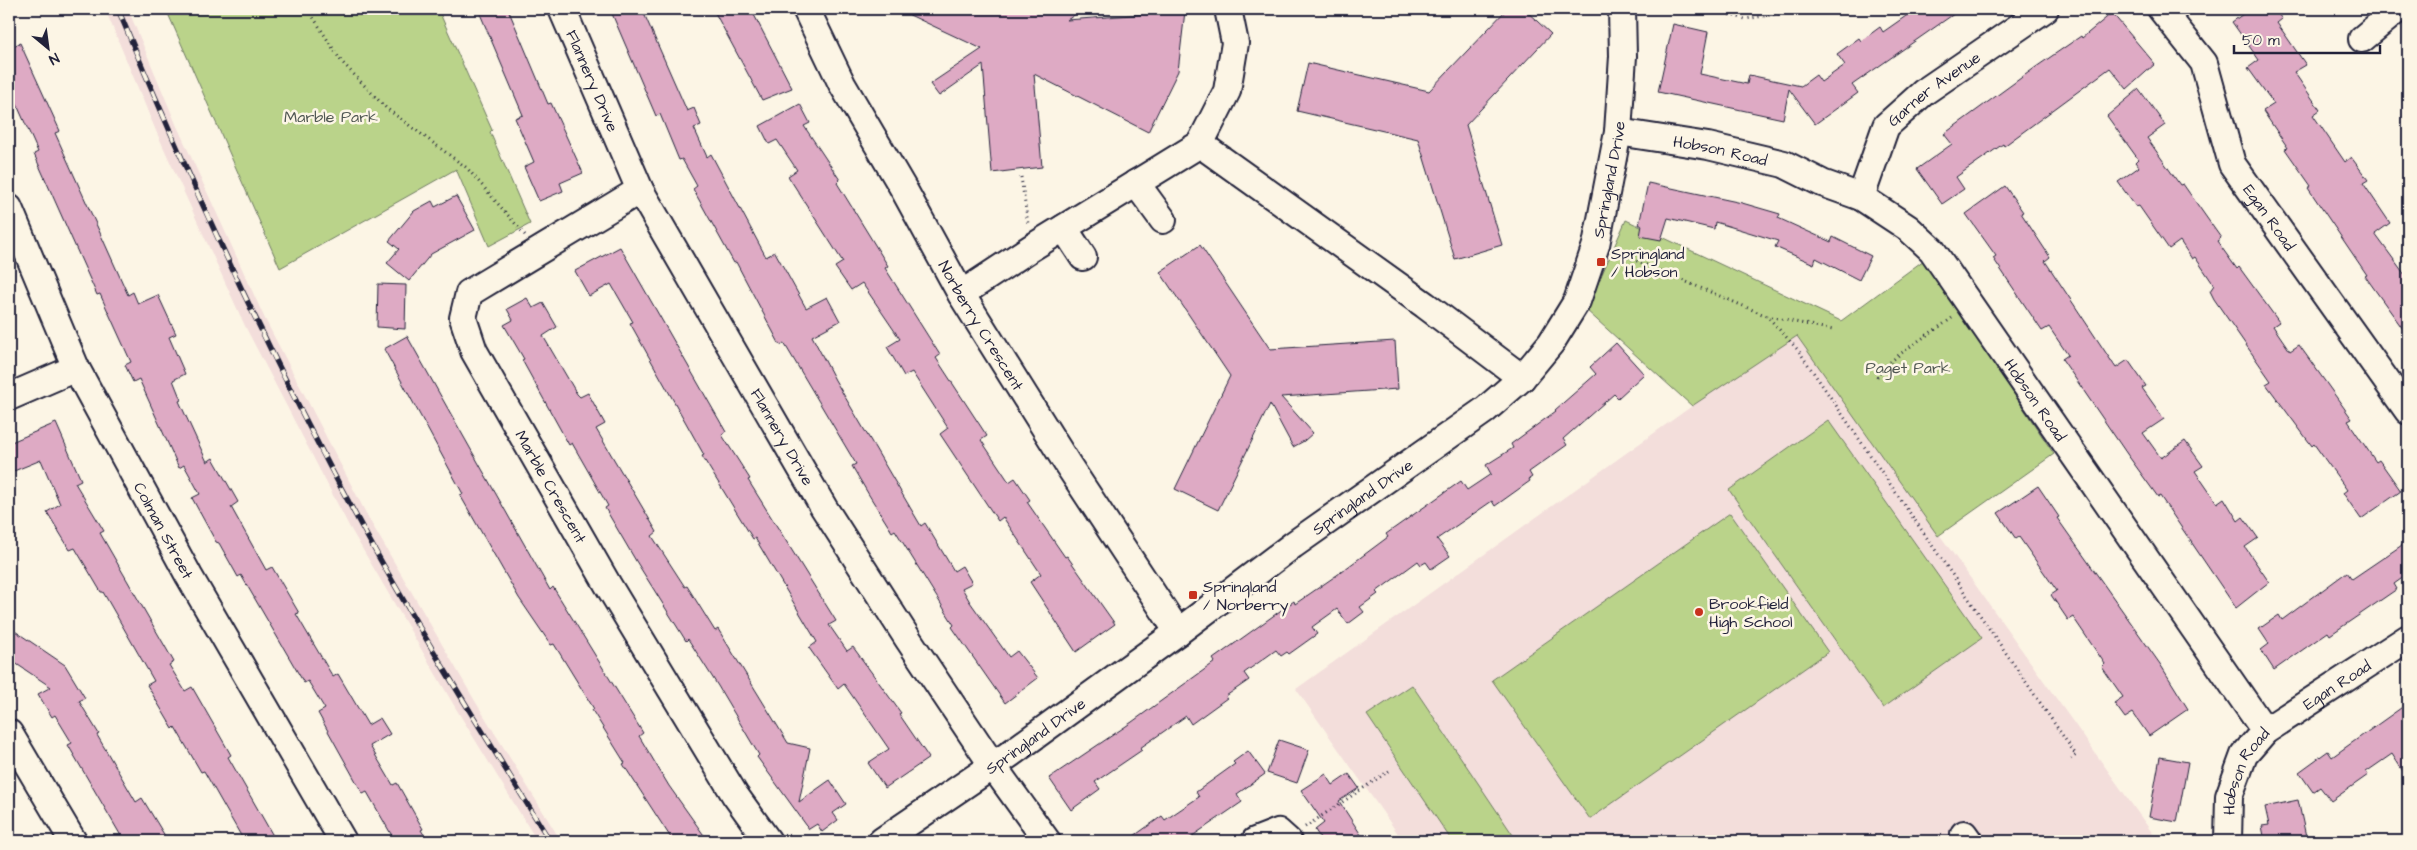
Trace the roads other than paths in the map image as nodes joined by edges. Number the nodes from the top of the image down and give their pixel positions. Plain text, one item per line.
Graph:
1 (562, 9) edge
2 (1228, 9) edge
3 (1622, 9) edge
4 (2045, 9) edge
5 (2160, 9) edge
6 (2398, 9) edge
7 (809, 11) edge
8 (2362, 39) dead end
9 (1618, 132) junction
10 (1200, 144) junction
11 (1136, 184) junction
12 (640, 190) junction
13 (1861, 198) junction
14 (9, 208) edge
15 (1163, 220) dead end
16 (1064, 228) junction
17 (1083, 257) dead end
18 (961, 294) junction
19 (76, 368) junction
20 (1522, 378) junction
21 (9, 397) edge
22 (2408, 411) edge
23 (1178, 632) junction
24 (2408, 638) edge
25 (2265, 731) junction
26 (9, 733) edge
27 (993, 766) junction
28 (73, 841) edge
29 (343, 841) edge
30 (768, 841) edge
31 (882, 841) edge
32 (1047, 841) edge
33 (2228, 841) edge

1 - 12 street, Flannery Drive
2 - 10 street
3 - 9 street, Springland Drive
4 - 13 street, Garner Avenue
5 - 22 street, Egan Road
6 - 8 street
7 - 18 street, Norberry Crescent
9 - 13 street, Hobson Road
9 - 20 street, Springland Drive
10 - 11 street
10 - 20 street
11 - 15 street
11 - 16 street
12 - 27 street, Flannery Drive
12 - 30 street, Marble Crescent
13 - 25 street, Hobson Road
14 - 19 street, Colman Street
16 - 17 street
16 - 18 street
18 - 23 street, Norberry Crescent
19 - 21 street
19 - 29 street, Colman Street
20 - 23 street, Springland Drive
23 - 27 street, Springland Drive
24 - 25 street, Egan Road
25 - 33 street, Hobson Road
26 - 28 street
27 - 31 street, Springland Drive
27 - 32 street, Flannery Drive

